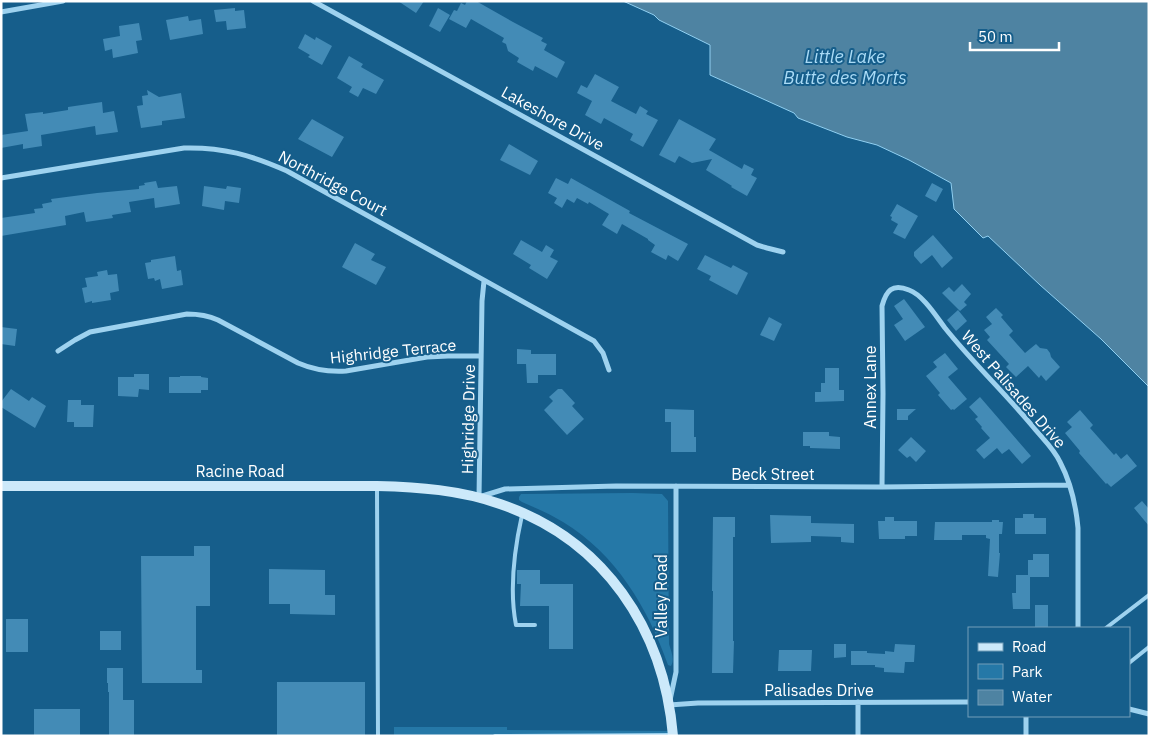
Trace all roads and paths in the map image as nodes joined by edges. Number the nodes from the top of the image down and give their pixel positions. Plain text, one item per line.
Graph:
1 (63, 1) edge
2 (313, 1) edge
3 (1, 12) edge
4 (1, 178) edge
5 (783, 252) dead end
6 (484, 281) junction
7 (890, 290) joint
8 (58, 351) dead end
9 (481, 356) junction
10 (609, 370) dead end
11 (1, 486) edge
12 (377, 486) junction
13 (676, 486) junction
14 (1069, 486) junction
15 (882, 487) junction
16 (479, 497) junction
17 (523, 513) junction
18 (1149, 595) edge
19 (535, 625) dead end
20 (1078, 627) edge
21 (1107, 627) edge
22 (1149, 647) edge
23 (1130, 662) edge
24 (858, 702) junction
25 (968, 702) edge
26 (669, 705) junction
27 (1130, 709) edge
28 (1149, 714) edge
29 (1026, 717) edge
30 (673, 735) edge
31 (378, 736) edge
32 (496, 736) edge
33 (858, 736) edge
34 (1026, 736) edge

1 - 3 street
2 - 5 street, Lakeshore Drive
4 - 6 street, Northridge Court
6 - 9 street, Highridge Drive
6 - 10 street, Northridge Court
7 - 14 street, West Palisades Drive
7 - 15 street, Annex Lane
8 - 9 street, Highridge Terrace
9 - 16 street, Highridge Drive
11 - 12 main road, Racine Road
12 - 16 main road, Racine Road
12 - 31 lane
13 - 15 street, Beck Street
13 - 16 street, Beck Street
13 - 26 street, Valley Road
14 - 15 street, Beck Street
14 - 20 street, West Palisades Drive
16 - 17 main road, Valley Road
17 - 19 lane
17 - 26 main road, Valley Road
18 - 21 lane
22 - 23 lane
24 - 25 street, Palisades Drive
24 - 26 street, Palisades Drive
24 - 33 street
26 - 30 main road, Valley Road
27 - 28 street
29 - 34 street
30 - 32 lane

